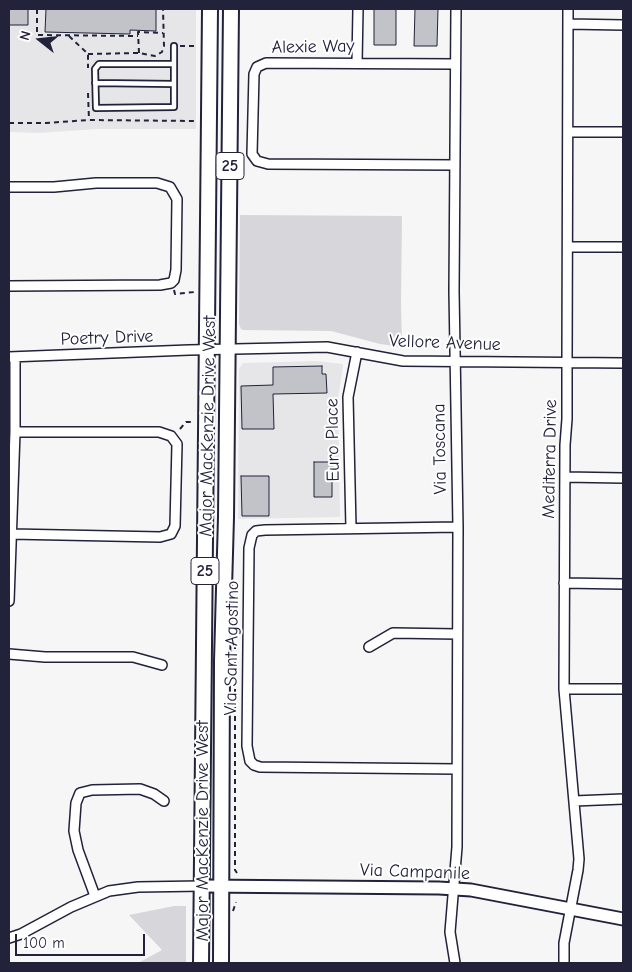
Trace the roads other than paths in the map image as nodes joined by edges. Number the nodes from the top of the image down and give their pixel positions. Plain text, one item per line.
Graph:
1 (210, 9) edge
2 (231, 9) edge
3 (358, 9) edge
4 (456, 9) edge
5 (568, 9) edge
6 (568, 24) junction
7 (623, 25) edge
8 (174, 46) dead end
9 (357, 63) junction
10 (174, 64) junction
11 (455, 64) junction
12 (95, 83) junction
13 (174, 84) junction
14 (568, 132) junction
15 (623, 132) edge
16 (456, 165) junction
17 (9, 187) edge
18 (623, 246) edge
19 (568, 247) junction
20 (9, 286) edge
21 (207, 350) junction
22 (228, 350) junction
23 (357, 352) junction
24 (12, 358) edge
25 (456, 362) junction
26 (567, 362) junction
27 (623, 363) edge
28 (15, 432) junction
29 (565, 477) junction
30 (623, 478) edge
31 (458, 527) junction
32 (351, 528) junction
33 (11, 534) junction
34 (564, 583) junction
35 (623, 584) edge
36 (9, 601) edge
37 (457, 634) junction
38 (369, 647) dead end
39 (9, 654) edge
40 (162, 665) dead end
41 (564, 689) junction
42 (623, 689) edge
43 (456, 769) junction
44 (623, 798) edge
45 (164, 801) dead end
46 (574, 801) junction
47 (222, 885) junction
48 (202, 886) junction
49 (453, 889) junction
50 (95, 896) junction
51 (571, 908) junction
52 (623, 918) edge
53 (9, 938) edge
54 (201, 963) edge
55 (221, 963) edge
56 (454, 963) edge
57 (564, 963) edge

1 - 21 main road, Major MacKenzie Drive West / 25
2 - 22 main road, Major MacKenzie Drive West / 25
3 - 9 street
4 - 11 street, Via Toscana
5 - 6 street, Mediterra Drive
6 - 7 street
6 - 14 street, Mediterra Drive
8 - 10 lane
9 - 11 street, Alexie Way
9 - 16 street, Alexie Way
10 - 12 lane
10 - 13 lane
11 - 16 street, Via Toscana
12 - 13 lane
12 - 13 lane
14 - 15 street
14 - 19 street, Mediterra Drive
16 - 25 street, Via Toscana
17 - 20 street
18 - 19 street
19 - 26 street, Mediterra Drive
21 - 22 street, Vellore Avenue
21 - 24 street, Poetry Drive
21 - 48 main road, Major MacKenzie Drive West / 25
22 - 23 street, Vellore Avenue
22 - 47 main road, Major MacKenzie Drive West / 25
23 - 25 street, Vellore Avenue
23 - 32 street, Euro Place
24 - 28 street
25 - 26 street, Vellore Avenue
25 - 31 street, Via Toscana
26 - 27 street, Vellore Avenue
26 - 29 street, Mediterra Drive
28 - 33 street
28 - 33 street
29 - 30 street
29 - 34 street, Mediterra Drive
31 - 32 street, Via Sant Agostino
31 - 37 street, Via Toscana
32 - 43 street, Via Sant Agostino
33 - 36 street
34 - 35 street
34 - 41 street, Mediterra Drive
37 - 38 street
37 - 43 street, Via Toscana
39 - 40 street
41 - 42 street
41 - 46 street, Mediterra Drive
43 - 49 street, Via Toscana
44 - 46 street
45 - 50 street
46 - 51 street, Mediterra Drive
47 - 48 street, Via Campanile
47 - 49 street, Via Campanile
47 - 55 main road, Major MacKenzie Drive West / 25
48 - 50 street
48 - 54 main road, Major MacKenzie Drive West / 25
49 - 51 street, Via Campanile
49 - 56 street, Via Toscana
50 - 53 street
51 - 52 street, Via Campanile
51 - 57 street, Mediterra Drive

